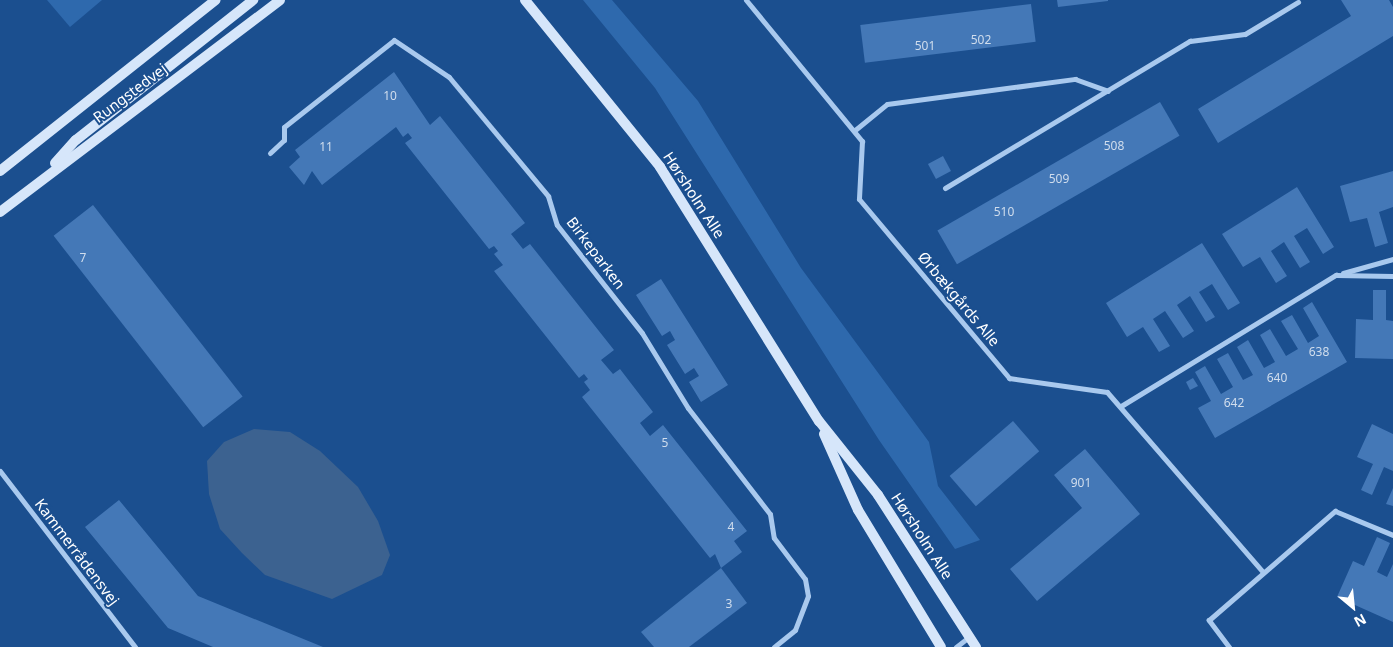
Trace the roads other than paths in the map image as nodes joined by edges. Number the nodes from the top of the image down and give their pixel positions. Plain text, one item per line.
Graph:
1 (216, 0) edge
2 (253, 0) edge
3 (280, 0) edge
4 (525, 0) edge
5 (746, 0) edge
6 (1298, 2) dead end
7 (1108, 91) junction
8 (855, 130) junction
9 (270, 153) dead end
10 (0, 171) edge
11 (36, 184) junction
12 (945, 188) dead end
13 (0, 212) edge
14 (1393, 259) edge
15 (1336, 275) junction
16 (1393, 276) edge
17 (1121, 406) junction
18 (819, 421) junction
19 (0, 471) edge
20 (1393, 535) edge
21 (1263, 572) junction
22 (969, 636) junction
23 (136, 647) edge
24 (774, 647) edge
25 (941, 647) edge
26 (956, 647) edge
27 (976, 647) edge
28 (1229, 647) edge

1 - 10 main road, Rungstedvej
2 - 11 main road
3 - 11 main road, Rungstedvej
4 - 18 main road, Hørsholm Alle
5 - 8 street, Ørbækgårds Alle
6 - 7 street
7 - 8 street
7 - 12 street
8 - 17 street, Ørbækgårds Alle
9 - 24 street, Birkeparken
11 - 13 main road, Rungstedvej
14 - 15 street
15 - 16 street
15 - 17 street
17 - 21 street, Ørbækgårds Alle
18 - 22 main road, Hørsholm Alle
18 - 25 main road, Hørsholm Alle
19 - 23 street, Kammerrådensvej
20 - 21 street
21 - 28 street
22 - 26 street
22 - 27 main road, Hørsholm Alle

